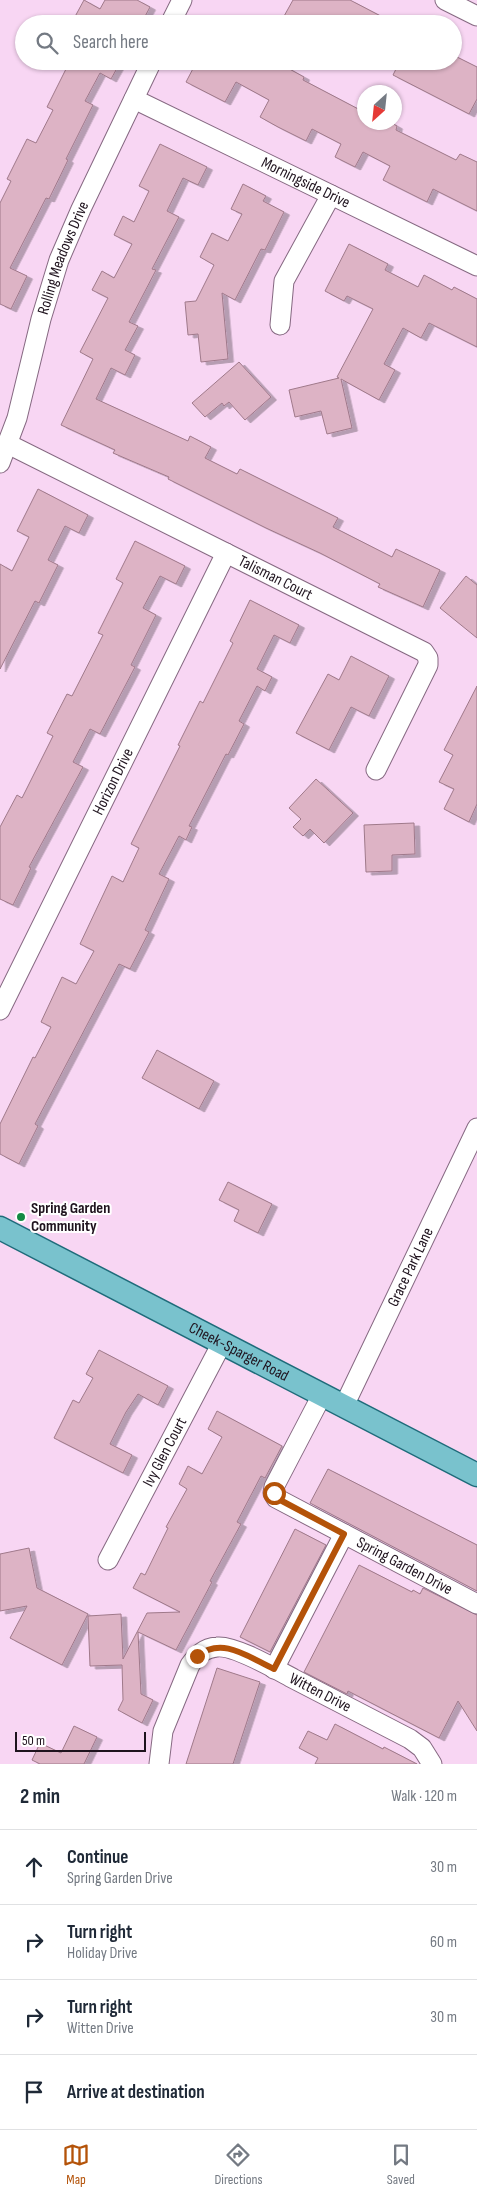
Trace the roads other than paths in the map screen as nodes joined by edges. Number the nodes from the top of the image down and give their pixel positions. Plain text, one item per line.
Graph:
1 (182, 0) edge
2 (444, 0) edge
3 (174, 15) edge
4 (477, 16) edge
5 (148, 70) edge
6 (134, 99) junction
7 (331, 195) junction
8 (477, 266) edge
9 (280, 325) dead end
10 (8, 444) junction
11 (0, 464) edge
12 (226, 552) junction
13 (376, 770) dead end
14 (0, 1010) edge
15 (477, 1128) edge
16 (0, 1228) edge
17 (222, 1344) junction
18 (322, 1395) junction
19 (344, 1406) junction
20 (477, 1475) edge
21 (344, 1534) junction
22 (108, 1560) dead end
23 (477, 1604) edge
24 (274, 1669) junction
25 (159, 1764) edge
26 (432, 1764) edge

1 - 3 street
2 - 4 street
5 - 6 street, Rolling Meadows Drive
6 - 7 street, Morningside Drive
6 - 10 street, Rolling Meadows Drive
7 - 8 street, Morningside Drive
7 - 9 street
10 - 11 street, Rolling Meadows Drive
10 - 12 street, Talisman Court
12 - 13 street, Talisman Court
12 - 14 street, Horizon Drive
15 - 19 street, Grace Park Lane
16 - 17 main road, Cheek-Sparger Road
17 - 18 main road, Cheek-Sparger Road
17 - 22 street, Ivy Glen Court
18 - 19 main road, Cheek-Sparger Road
18 - 21 street, Spring Garden Drive
19 - 20 main road, Cheek-Sparger Road
21 - 23 street, Spring Garden Drive
21 - 24 street
24 - 25 street, Witten Drive
24 - 26 street, Witten Drive

